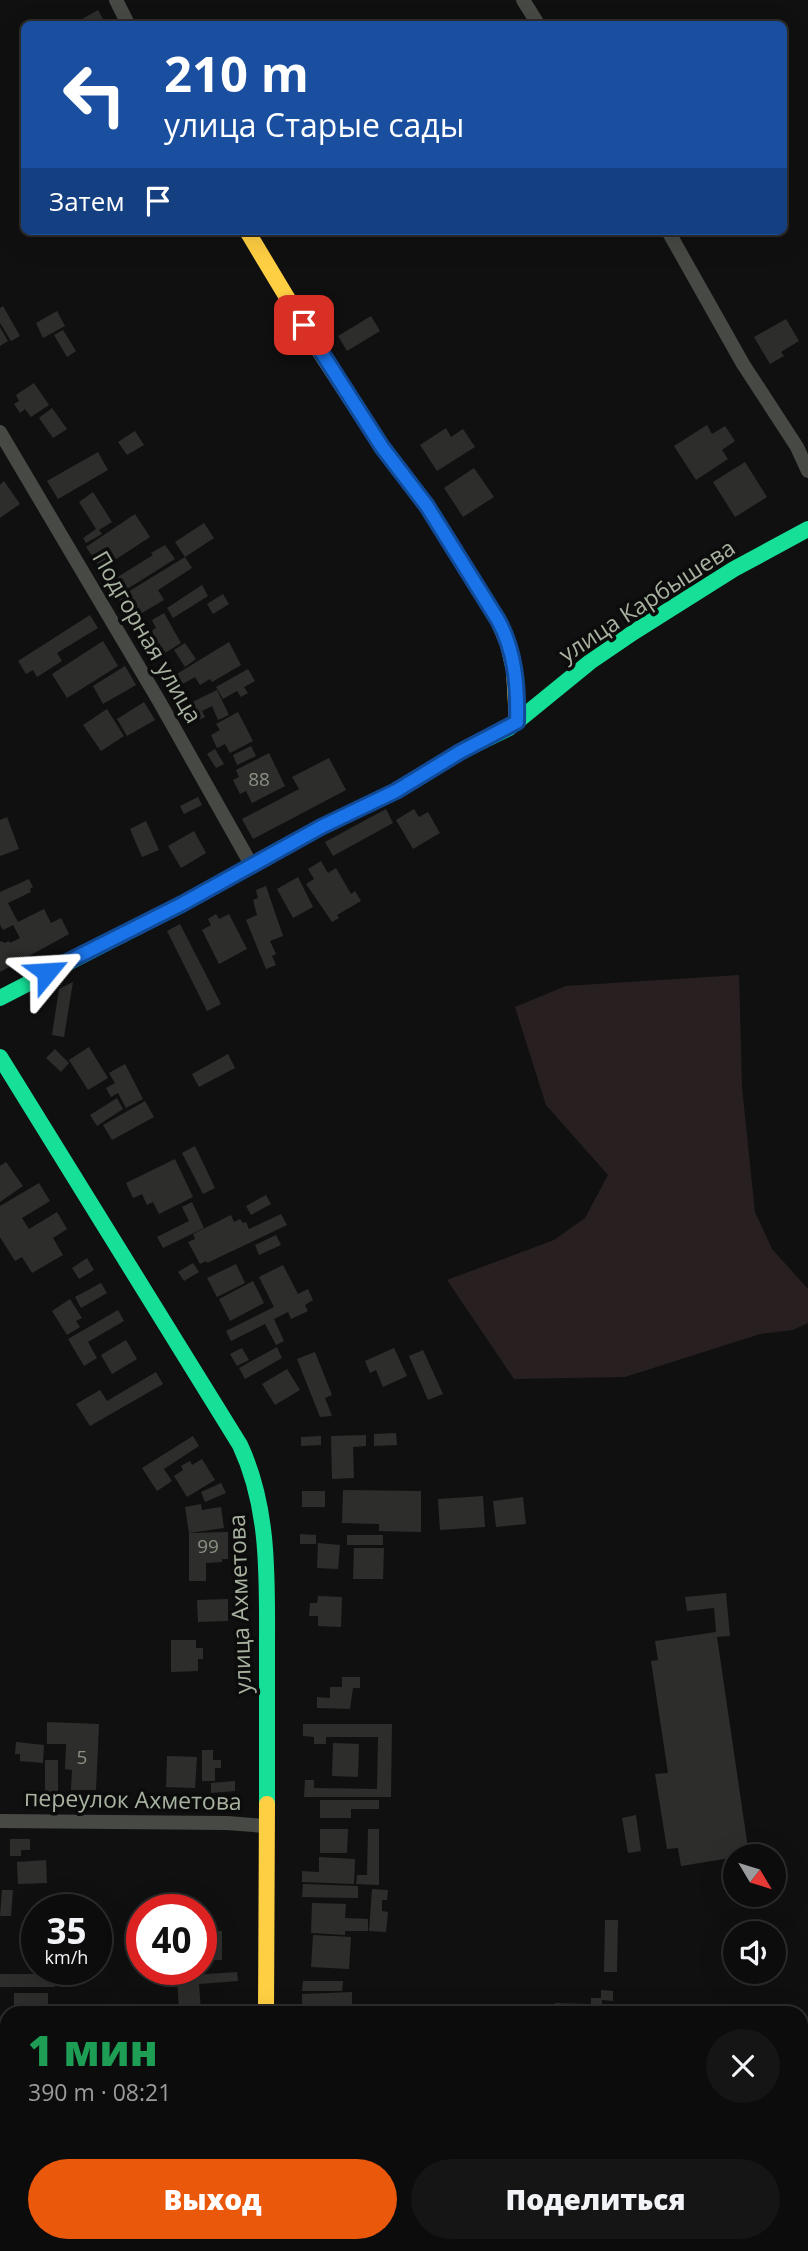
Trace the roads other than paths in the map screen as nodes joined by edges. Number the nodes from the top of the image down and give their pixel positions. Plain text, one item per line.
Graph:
1 (116, 0) edge
2 (523, 0) edge
3 (126, 21) edge
4 (536, 21) edge
5 (249, 235) edge
6 (670, 235) edge
7 (0, 432) edge
8 (808, 471) edge
9 (808, 529) edge
10 (517, 722) junction
11 (251, 866) junction
12 (0, 998) edge
13 (0, 1057) edge
14 (0, 1821) edge
15 (265, 1826) junction
16 (266, 2006) edge

1 - 3 street
2 - 4 street
5 - 10 street
6 - 8 street
7 - 11 street, Подгорная улица
9 - 10 street, улица Карбышева
10 - 11 street, улица Карбышева
11 - 12 street, улица Карбышева
13 - 15 street, улица Ахметова
14 - 15 street, переулок Ахметова
15 - 16 street, улица Ахметова

